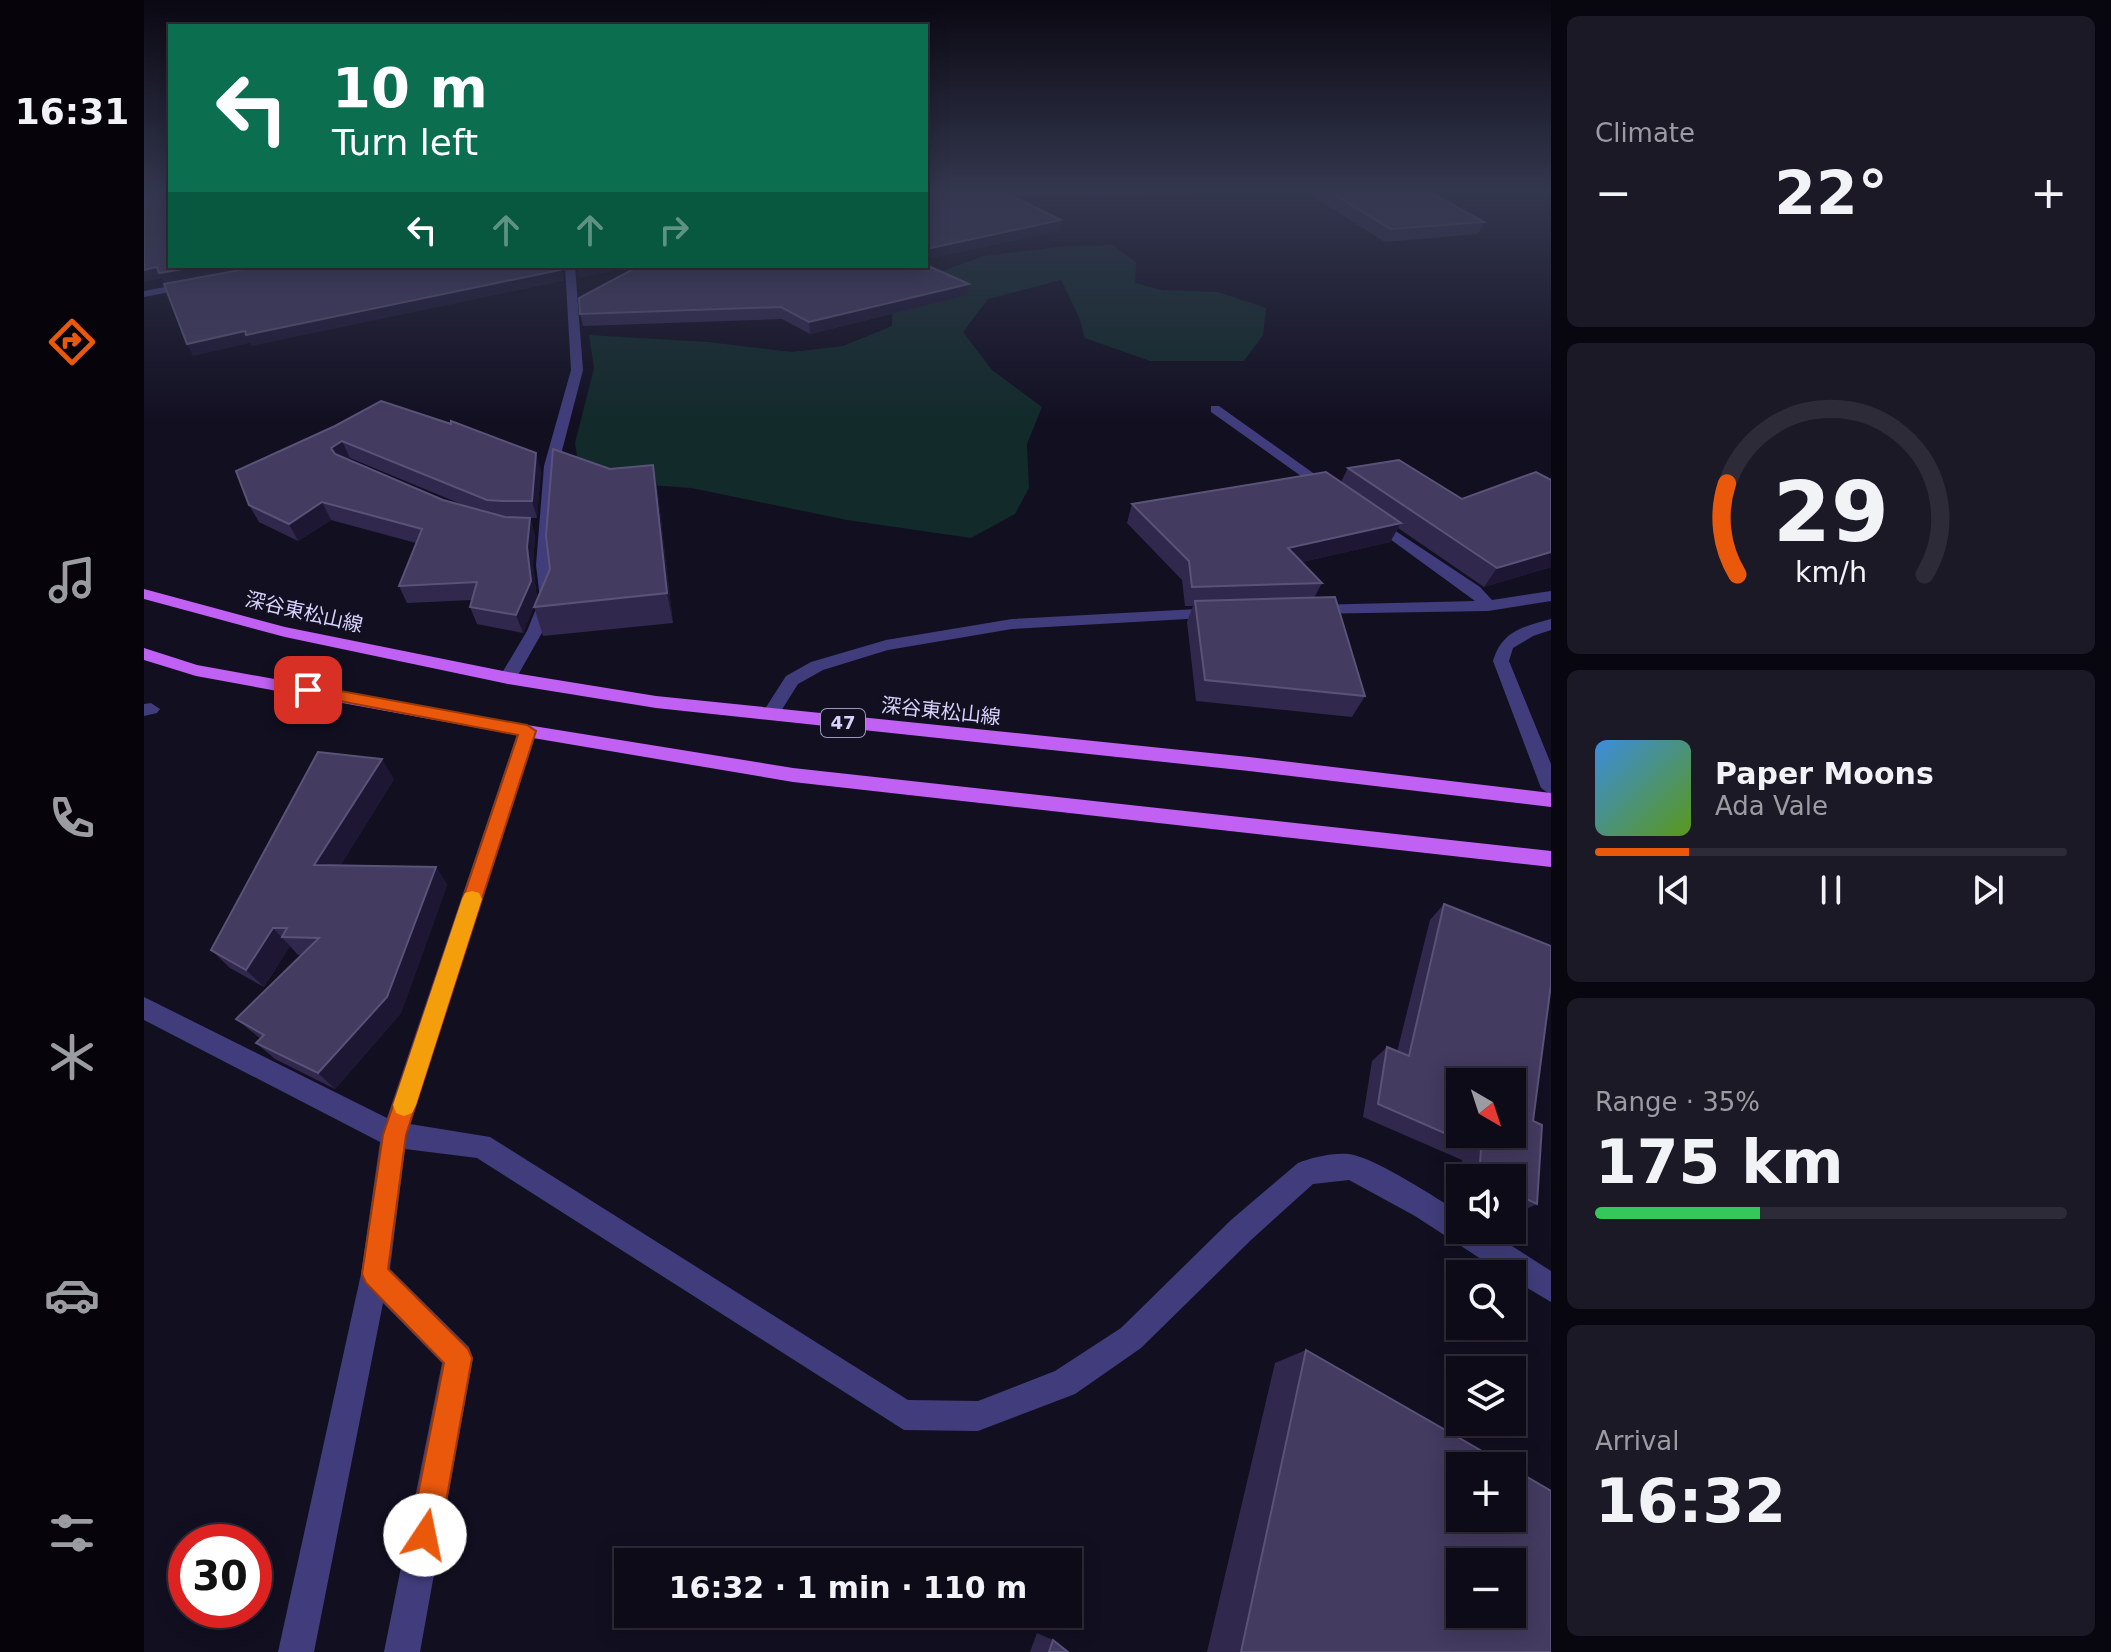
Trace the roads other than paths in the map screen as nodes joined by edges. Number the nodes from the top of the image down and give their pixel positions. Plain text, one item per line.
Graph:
1 (570, 268) edge
2 (199, 284) edge
3 (144, 294) edge
4 (1215, 409) dead end
5 (1344, 500) edge
6 (1357, 509) edge
7 (144, 594) edge
8 (1551, 596) edge
9 (1488, 606) junction
10 (1292, 610) edge
11 (1230, 612) edge
12 (1551, 624) edge
13 (144, 654) edge
14 (508, 678) junction
15 (770, 715) junction
16 (527, 731) junction
17 (1551, 788) edge
18 (1551, 800) edge
19 (1551, 859) edge
20 (144, 1008) edge
21 (394, 1135) junction
22 (1446, 1219) edge
23 (1484, 1244) edge
24 (375, 1274) junction
25 (1551, 1288) edge
26 (296, 1652) edge
27 (402, 1652) edge

1 - 14 street
2 - 3 street
4 - 5 street
6 - 9 street
7 - 14 main road, 深谷東松山線 / 47
8 - 9 street
9 - 10 street
11 - 15 street
12 - 17 street
13 - 16 main road
14 - 15 main road, 深谷東松山線 / 47
15 - 18 main road, 深谷東松山線 / 47
16 - 19 main road
16 - 21 street
20 - 21 street
21 - 22 street
21 - 24 street
23 - 25 street
24 - 26 street
24 - 27 street

